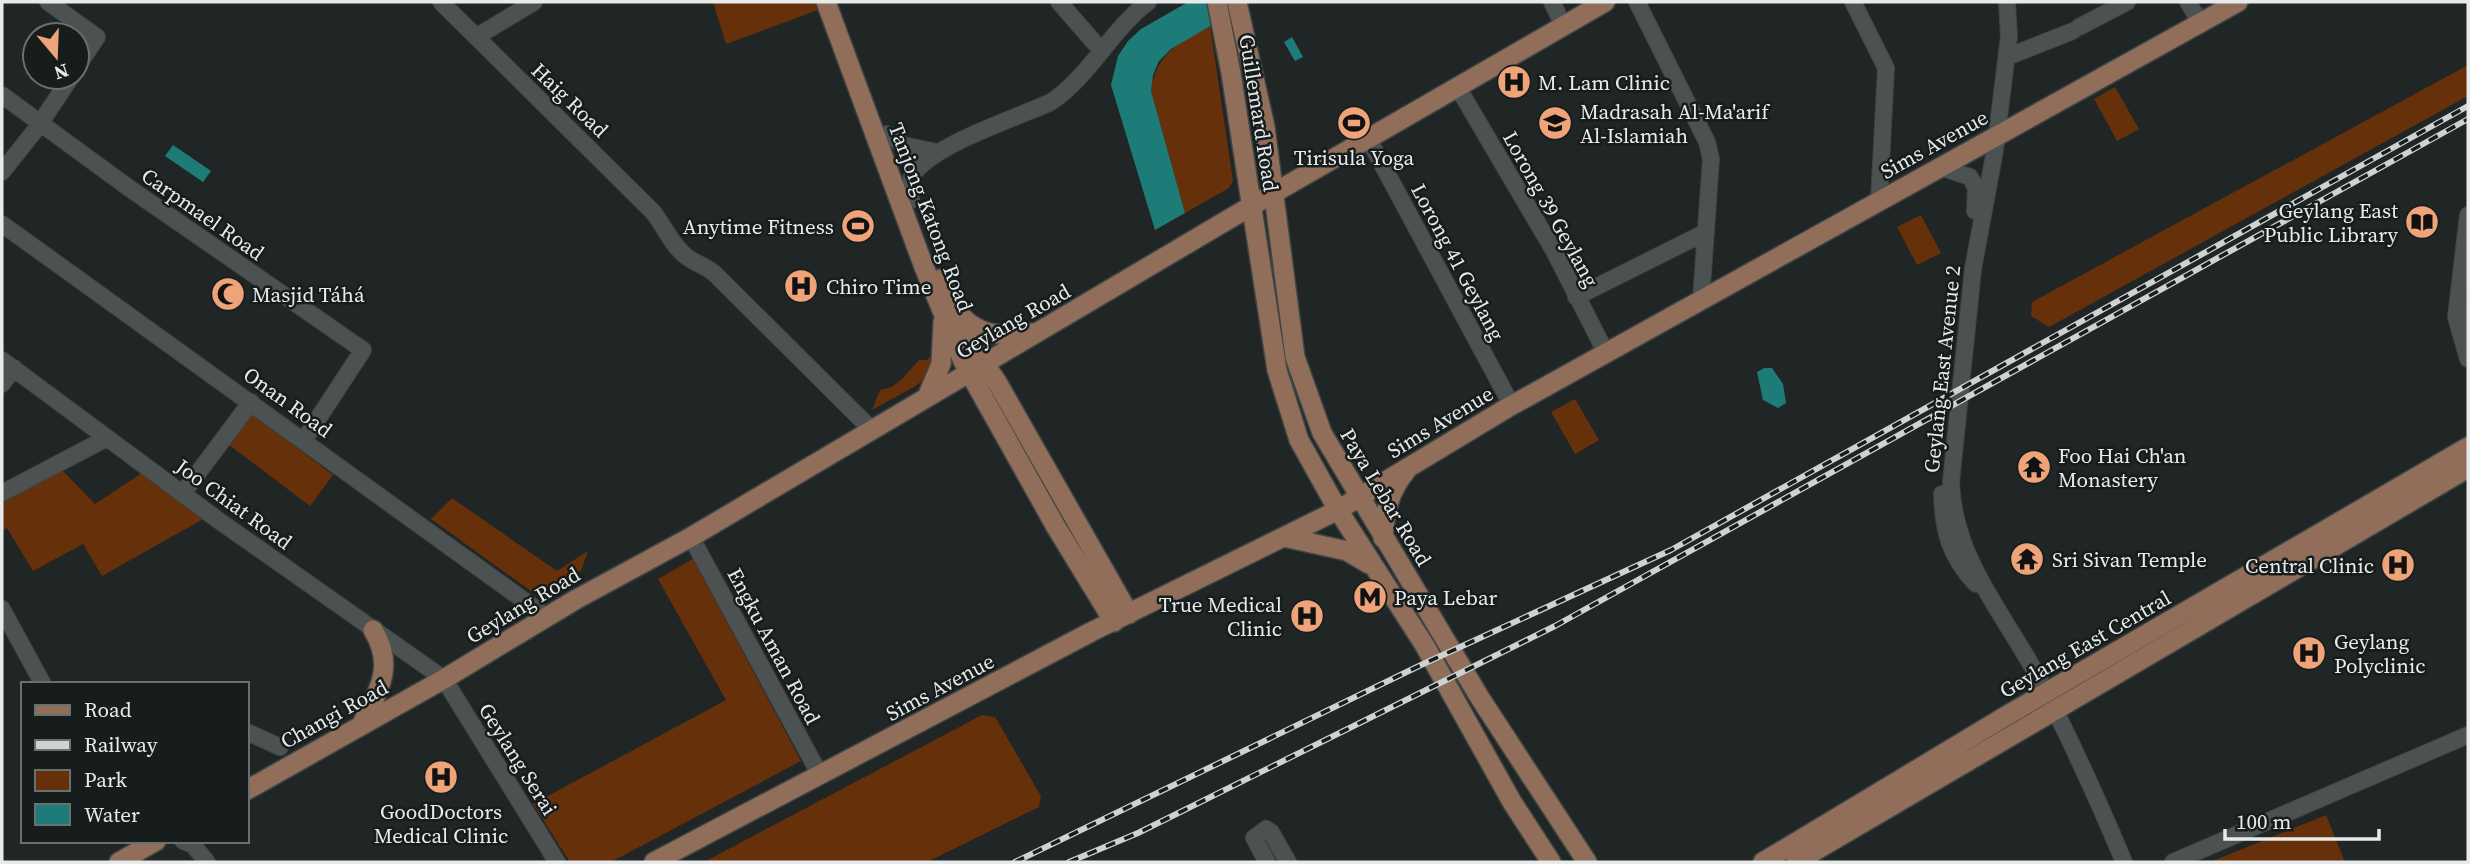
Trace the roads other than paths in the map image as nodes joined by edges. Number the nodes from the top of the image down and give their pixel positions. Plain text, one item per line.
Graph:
1 (48, 2) edge
2 (441, 2) edge
3 (534, 2) edge
4 (826, 2) edge
5 (838, 2) edge
6 (1059, 2) edge
7 (1148, 2) edge
8 (1161, 2) edge
9 (1209, 2) edge
10 (1217, 2) edge
11 (1552, 2) edge
12 (1605, 2) edge
13 (1637, 2) edge
14 (1853, 2) edge
15 (2007, 2) edge
16 (2127, 2) edge
17 (2188, 2) edge
18 (2238, 2) edge
19 (1238, 7) edge
20 (1130, 15) junction
21 (75, 21) edge
22 (2201, 24) junction
23 (1563, 25) junction
24 (1222, 27) junction
25 (91, 33) edge
26 (476, 37) junction
27 (91, 46) edge
28 (1100, 49) junction
29 (2007, 57) junction
30 (1457, 86) junction
31 (62, 91) edge
32 (2, 95) edge
33 (40, 123) junction
34 (887, 134) junction
35 (1996, 135) junction
36 (1368, 138) junction
37 (936, 152) junction
38 (1940, 167) junction
39 (2, 172) edge
40 (1276, 193) junction
41 (911, 200) junction
42 (1879, 201) junction
43 (1251, 206) junction
44 (2468, 215) edge
45 (2, 224) edge
46 (1706, 232) junction
47 (1576, 297) junction
48 (1701, 300) junction
49 (2468, 307) edge
50 (949, 314) junction
51 (2468, 323) edge
52 (1039, 332) junction
53 (1606, 354) junction
54 (2468, 359) edge
55 (8, 364) edge
56 (978, 369) junction
57 (2, 384) edge
58 (926, 398) junction
59 (251, 402) junction
60 (1512, 406) junction
61 (872, 430) junction
62 (107, 438) junction
63 (304, 440) junction
64 (2468, 447) edge
65 (1414, 463) junction
66 (2468, 468) edge
67 (2, 493) edge
68 (183, 494) junction
69 (1359, 497) junction
70 (1338, 510) junction
71 (691, 537) junction
72 (1284, 537) junction
73 (1383, 538) junction
74 (1373, 567) junction
75 (1993, 601) junction
76 (2, 609) edge
77 (547, 617) junction
78 (1121, 618) junction
79 (373, 630) junction
80 (444, 679) junction
81 (42, 682) edge
82 (2050, 701) junction
83 (362, 724) junction
84 (248, 732) edge
85 (2468, 735) edge
86 (2468, 742) edge
87 (280, 747) dead end
88 (820, 775) junction
89 (248, 789) edge
90 (2297, 811) junction
91 (188, 843) edge
92 (144, 844) edge
93 (661, 861) edge
94 (119, 862) edge
95 (207, 862) edge
96 (557, 862) edge
97 (1267, 862) edge
98 (1288, 862) edge
99 (1551, 862) edge
100 (1587, 862) edge
101 (1763, 862) edge
102 (1796, 862) edge
103 (2124, 862) edge
104 (2173, 862) edge

1 - 21 street
2 - 26 street, Haig Road
3 - 26 street
4 - 50 main road, Tanjong Katong Road
5 - 34 main road, Tanjong Katong Road
6 - 28 street
7 - 20 street
8 - 20 street
9 - 24 street, Guillemard Road
10 - 24 main road, Guillemard Road
11 - 23 street
12 - 23 main road, Geylang Road
13 - 46 street
14 - 42 street
15 - 29 street, Geylang East Avenue 2
16 - 29 street
17 - 22 street
18 - 22 main road, Sims Avenue
19 - 40 main road, Guillemard Road
20 - 28 street
22 - 35 main road, Sims Avenue
23 - 30 main road, Geylang Road
24 - 43 main road, Guillemard Road
25 - 27 street
26 - 61 street, Haig Road
28 - 37 street
29 - 35 street, Geylang East Avenue 2
30 - 36 main road, Geylang Road
30 - 47 street, Lorong 39 Geylang
31 - 33 street
32 - 33 street, Carpmael Road
33 - 39 street
33 - 63 street, Carpmael Road
34 - 37 street
34 - 41 main road, Tanjong Katong Road
35 - 38 main road, Sims Avenue
35 - 75 street, Geylang East Avenue 2
36 - 40 main road, Geylang Road
36 - 60 street, Lorong 41 Geylang
37 - 41 street
38 - 42 main road, Sims Avenue
38 - 75 street, Geylang East Avenue 2
40 - 43 main road, Geylang Road
40 - 69 main road, Paya Lebar Road
41 - 50 main road, Tanjong Katong Road
42 - 48 main road, Sims Avenue
43 - 52 main road, Geylang Road
43 - 70 main road
44 - 54 street
45 - 59 street, Onan Road
46 - 47 street
46 - 48 street
47 - 53 street, Lorong 39 Geylang
48 - 53 main road, Sims Avenue
49 - 51 street
50 - 52 main road
50 - 56 main road, Tanjong Katong Road
50 - 58 main road
52 - 56 main road, Geylang Road
53 - 60 main road, Sims Avenue
55 - 57 street
55 - 62 street, Joo Chiat Road
56 - 58 main road, Geylang Road
56 - 78 main road, Tanjong Katong Road
58 - 61 main road, Geylang Road
59 - 63 street, Onan Road
59 - 68 street
60 - 65 main road, Sims Avenue
61 - 71 main road, Geylang Road
62 - 67 street
62 - 68 street, Joo Chiat Road
63 - 77 street, Onan Road
64 - 82 main road, Geylang East Central
65 - 69 main road, Sims Avenue
65 - 73 main road
66 - 82 main road, Geylang East Central
68 - 79 street, Joo Chiat Road
69 - 70 main road, Sims Avenue
69 - 73 main road, Paya Lebar Road
70 - 72 main road, Sims Avenue
70 - 74 main road
71 - 77 main road, Geylang Road
71 - 88 street, Engku Aman Road
72 - 74 main road
72 - 78 main road, Sims Avenue
73 - 100 main road, Paya Lebar Road
74 - 99 main road
75 - 82 street, Geylang East Avenue 2
76 - 81 street
77 - 80 main road, Geylang Road
78 - 88 main road, Sims Avenue
79 - 80 street, Joo Chiat Road
79 - 83 main road
80 - 83 main road, Changi Road
80 - 96 street, Geylang Serai
82 - 101 main road, Geylang East Central
82 - 102 main road, Geylang East Central
82 - 103 street, Geylang East Avenue 2
83 - 89 main road, Changi Road
84 - 87 street
85 - 90 street
86 - 90 street
88 - 93 main road, Sims Avenue
90 - 104 street
91 - 95 street
92 - 94 main road
97 - 98 street

